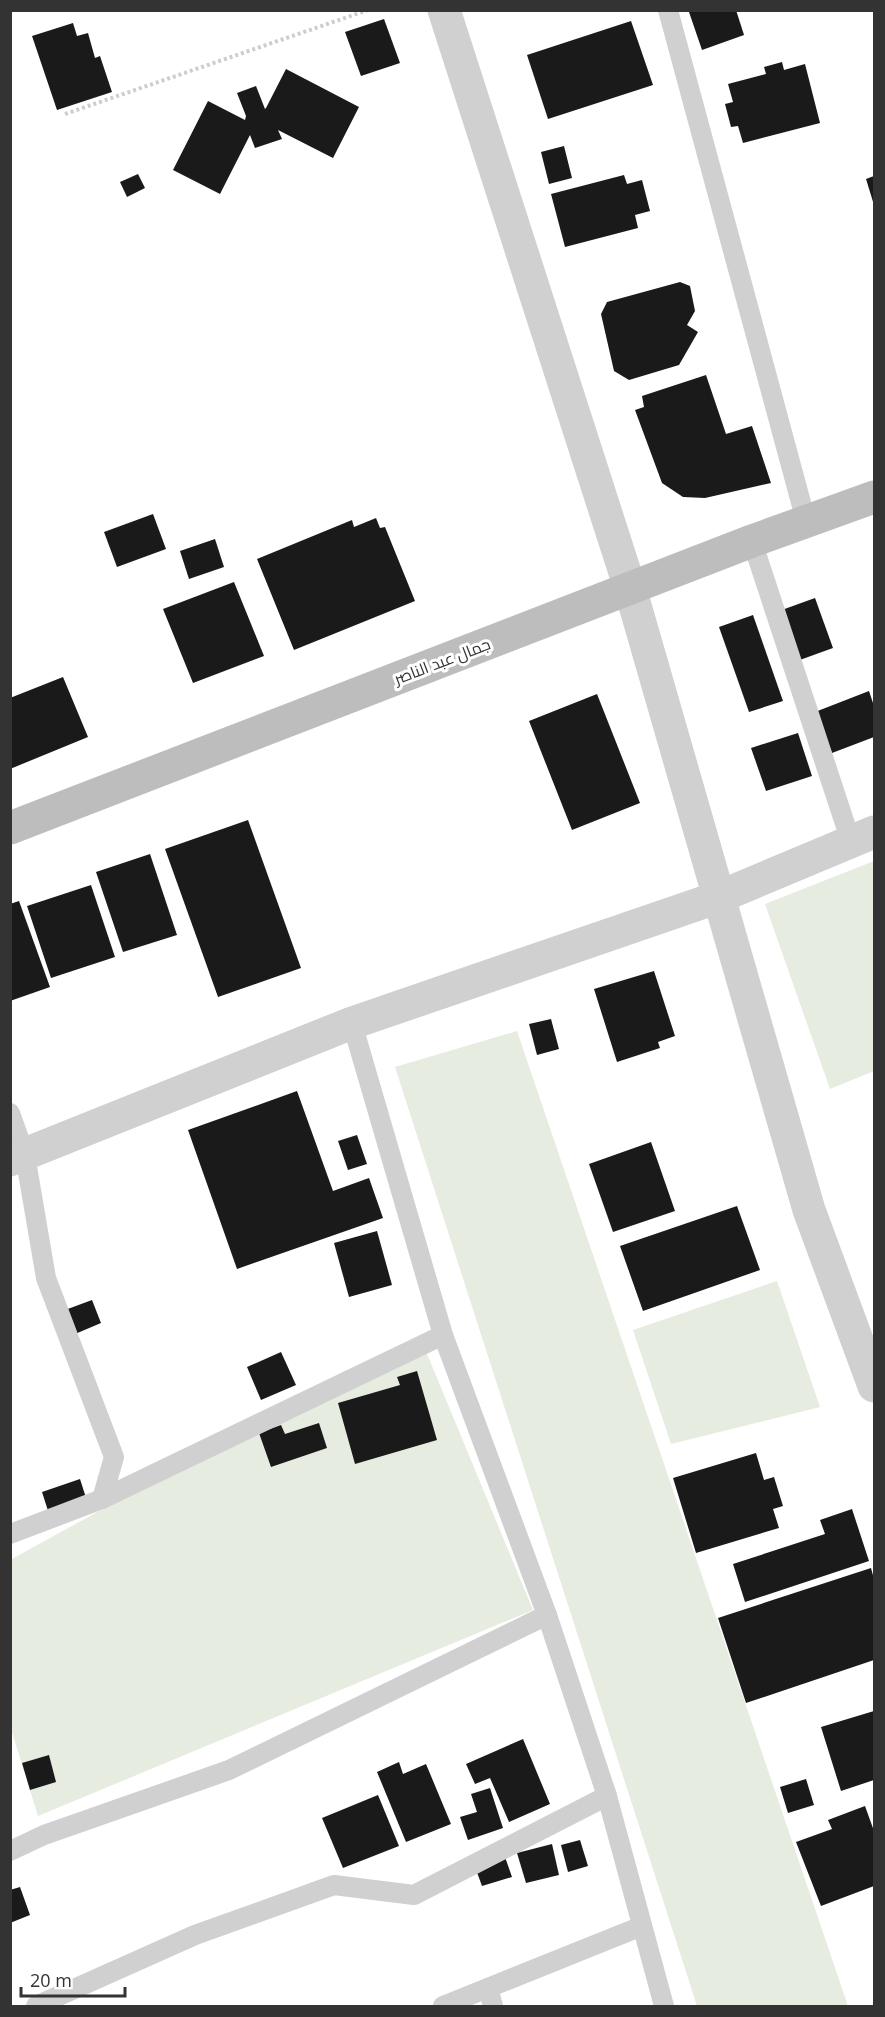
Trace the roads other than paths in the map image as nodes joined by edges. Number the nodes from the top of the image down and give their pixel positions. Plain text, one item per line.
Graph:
1 (444, 10) edge
2 (668, 10) edge
3 (874, 496) edge
4 (806, 521) junction
5 (752, 541) junction
6 (630, 588) junction
7 (10, 828) edge
8 (863, 837) edge
9 (719, 897) junction
10 (352, 1023) junction
11 (10, 1113) edge
12 (18, 1158) edge
13 (442, 1335) junction
14 (874, 1386) edge
15 (102, 1499) junction
16 (10, 1534) edge
17 (547, 1615) junction
18 (607, 1796) junction
19 (10, 1851) edge
20 (642, 1926) junction
21 (490, 1997) edge
22 (36, 2007) edge
23 (443, 2007) edge
24 (664, 2007) edge

1 - 6 street
2 - 4 lane
3 - 4 main road, جمال عبد الناصر
4 - 5 main road, جمال عبد الناصر
5 - 6 main road, جمال عبد الناصر
5 - 8 lane
6 - 7 main road, جمال عبد الناصر
6 - 9 street
8 - 9 street
9 - 10 street
9 - 14 street
10 - 12 street
10 - 13 lane
11 - 12 lane
12 - 15 lane
13 - 15 lane
13 - 17 lane
15 - 16 lane
17 - 18 lane
17 - 19 lane
18 - 20 lane
18 - 22 lane
20 - 21 lane
20 - 24 lane
21 - 23 lane

